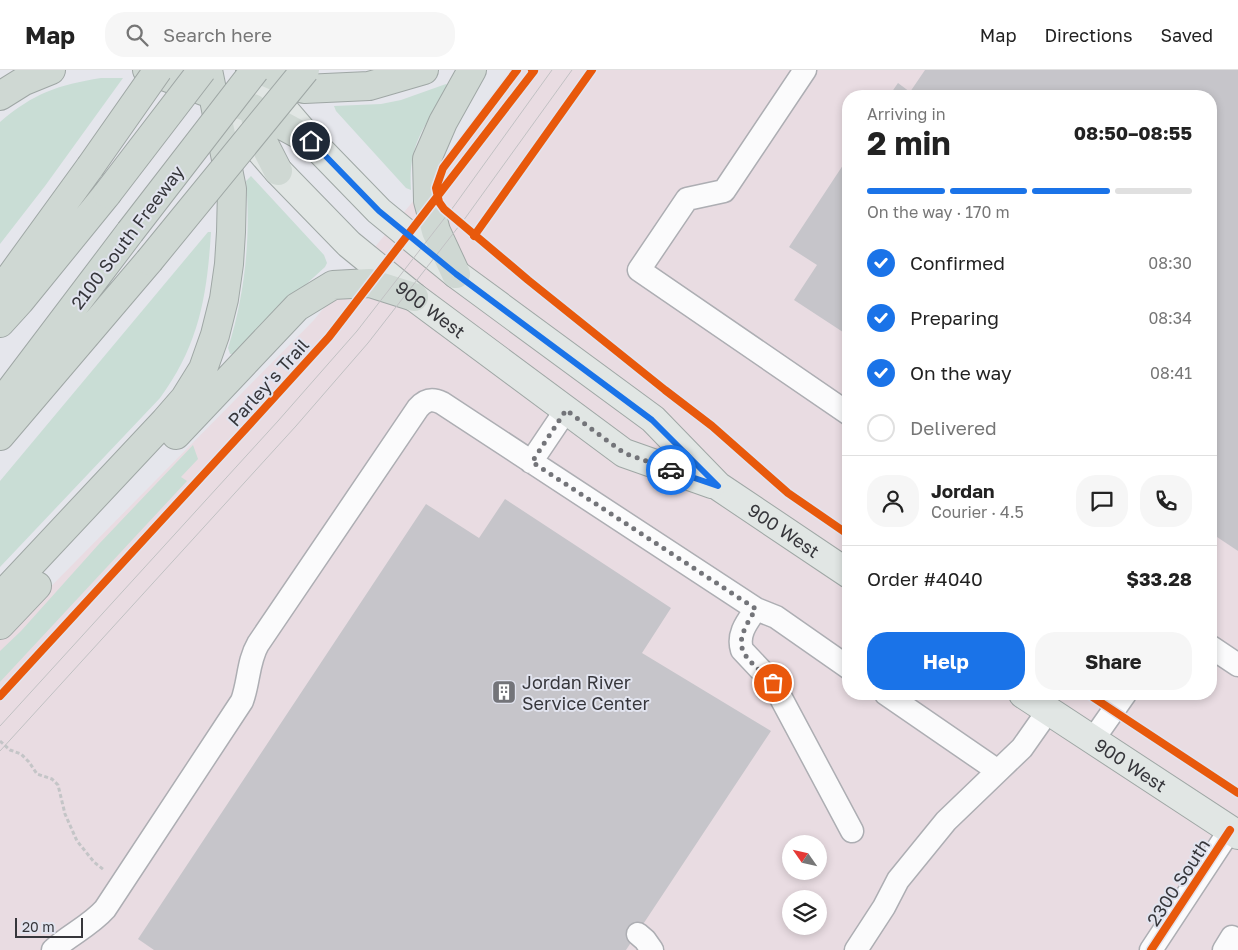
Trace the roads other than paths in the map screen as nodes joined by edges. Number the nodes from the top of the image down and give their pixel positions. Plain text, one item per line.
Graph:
1 (51, 70) edge
2 (146, 70) edge
3 (158, 70) edge
4 (190, 70) edge
5 (202, 70) edge
6 (245, 70) edge
7 (250, 70) edge
8 (255, 70) edge
9 (260, 70) edge
10 (305, 70) edge
11 (424, 70) edge
12 (472, 70) edge
13 (805, 70) edge
14 (211, 83) edge
15 (0, 96) edge
16 (254, 110) junction
17 (311, 141) junction
18 (278, 171) junction
19 (456, 274) junction
20 (0, 291) edge
21 (414, 297) junction
22 (0, 323) edge
23 (0, 404) edge
24 (842, 409) edge
25 (566, 410) junction
26 (0, 436) edge
27 (532, 462) junction
28 (718, 486) junction
29 (842, 566) edge
30 (0, 597) edge
31 (756, 609) junction
32 (0, 625) edge
33 (1217, 651) edge
34 (842, 663) edge
35 (1238, 665) edge
36 (895, 700) edge
37 (1032, 700) edge
38 (1119, 702) edge
39 (1048, 711) junction
40 (1092, 741) junction
41 (998, 772) junction
42 (852, 831) dead end
43 (1234, 833) edge
44 (1238, 941) edge
45 (53, 950) edge
46 (856, 950) edge
47 (1150, 950) edge
48 (1224, 950) edge

1 - 15 highway
2 - 14 highway
3 - 20 highway, bridge
4 - 14 main road, 900 West
5 - 22 highway, bridge
6 - 16 highway
7 - 17 main road, 900 West
8 - 23 highway, 2100 South Freeway, bridge
9 - 11 highway
10 - 26 highway, bridge
12 - 19 highway
13 - 24 street
14 - 16 highway
14 - 18 main road, 900 West
14 - 30 highway
16 - 17 highway
16 - 18 highway
17 - 19 main road, 900 West
18 - 21 main road, 900 West
19 - 28 main road, 900 West
21 - 25 main road, 900 West
21 - 32 highway
25 - 27 street
25 - 28 main road, 900 West
27 - 31 street
27 - 45 street
28 - 29 main road, 900 West
31 - 34 street
31 - 42 street
33 - 35 street
36 - 41 street
37 - 39 main road, 900 West
38 - 40 street
39 - 40 main road, 900 West
39 - 41 street
40 - 43 main road, 900 West
41 - 46 street
43 - 47 street, 2300 South
44 - 48 street

